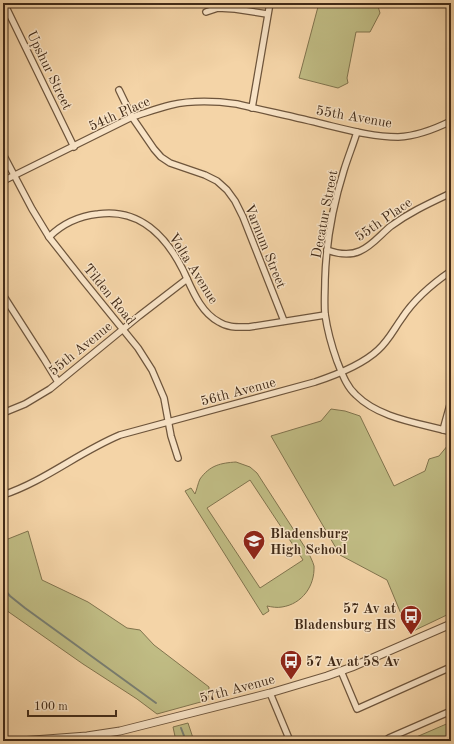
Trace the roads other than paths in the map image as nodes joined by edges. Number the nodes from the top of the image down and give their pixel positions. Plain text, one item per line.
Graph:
1 (4, 3) edge
2 (270, 3) edge
3 (206, 12) dead end
4 (267, 14) junction
5 (119, 90) dead end
6 (252, 108) junction
7 (132, 118) junction
8 (451, 122) edge
9 (357, 132) junction
10 (74, 146) junction
11 (3, 154) edge
12 (14, 176) junction
13 (3, 181) edge
14 (451, 193) edge
15 (49, 236) junction
16 (327, 250) junction
17 (451, 271) edge
18 (186, 279) junction
19 (3, 295) edge
20 (325, 315) junction
21 (284, 321) junction
22 (123, 329) junction
23 (342, 371) junction
24 (58, 382) junction
25 (451, 401) edge
26 (3, 413) edge
27 (168, 421) junction
28 (443, 430) junction
29 (451, 432) edge
30 (178, 458) dead end
31 (3, 495) edge
32 (451, 624) edge
33 (451, 667) edge
34 (341, 671) junction
35 (270, 693) junction
36 (451, 712) edge
37 (389, 738) dead end
38 (20, 741) edge
39 (290, 741) edge

1 - 10 street, Upshur Street
2 - 4 street
3 - 4 street
4 - 6 street
5 - 7 street, Varnum Street
6 - 7 street, 54th Place
6 - 9 street, 55th Avenue
7 - 10 street, 54th Place
7 - 21 street, Varnum Street
8 - 9 street, 55th Avenue
9 - 16 street, Decatur Street
10 - 12 street, 54th Place
11 - 12 street, Tilden Road
12 - 13 street, 54th Place
12 - 15 street, Tilden Road
14 - 16 street, 55th Place
15 - 18 street, Volta Avenue
15 - 22 street, Tilden Road
16 - 20 street, Decatur Street
17 - 23 street, 56th Avenue
18 - 21 street, Volta Avenue
18 - 22 street, 55th Avenue
19 - 24 street
20 - 21 street, Volta Avenue
20 - 23 street, Decatur Street
22 - 24 street, 55th Avenue
22 - 27 street, Tilden Road
23 - 27 street, 56th Avenue
23 - 28 street, Decatur Street
24 - 26 street, 55th Avenue
25 - 28 street
27 - 30 street, Tilden Road
27 - 31 street, 56th Avenue
28 - 29 street, Decatur Street
32 - 34 street, 57th Avenue
33 - 34 street
34 - 35 street, 57th Avenue
35 - 38 street, 57th Avenue
35 - 39 street
36 - 37 street

